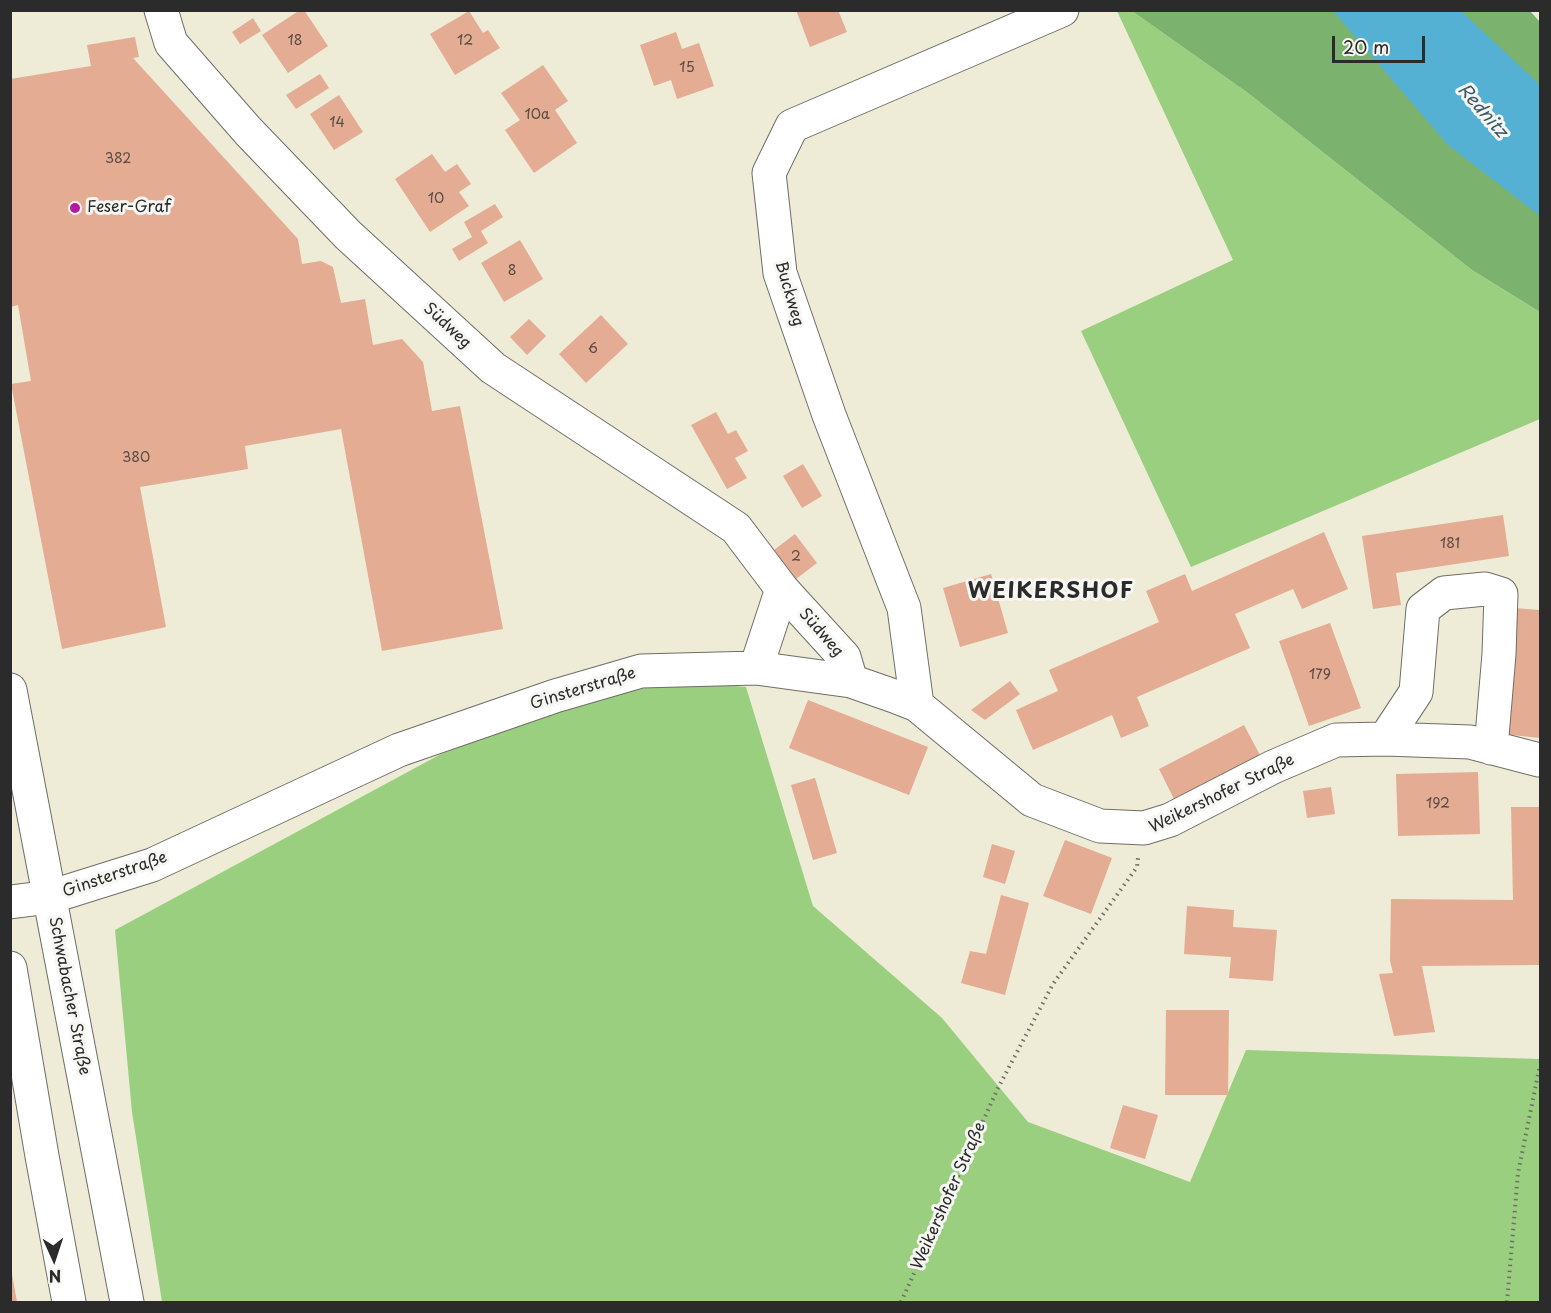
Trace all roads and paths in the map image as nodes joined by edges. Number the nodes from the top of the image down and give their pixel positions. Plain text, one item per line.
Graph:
1 (161, 10) edge
2 (1062, 10) edge
3 (782, 589) junction
4 (756, 668) junction
5 (850, 681) junction
6 (10, 690) edge
7 (917, 705) junction
8 (1385, 739) junction
9 (1491, 748) junction
10 (1539, 760) edge
11 (1144, 828) junction
12 (50, 897) junction
13 (10, 902) edge
14 (10, 968) edge
15 (1540, 1065) edge
16 (69, 1302) edge
17 (127, 1302) edge
18 (901, 1302) edge
19 (1507, 1302) edge

1 - 3 street, Südweg
2 - 7 street, Buckweg
3 - 4 street, Südweg
3 - 5 street, Südweg
4 - 5 street, Ginsterstraße
4 - 12 street, Ginsterstraße
5 - 7 street, Ginsterstraße
6 - 12 street, Schwabacher Straße
7 - 11 street, Ginsterstraße
8 - 9 street, Weikershofer Straße
8 - 9 street
8 - 11 street, Weikershofer Straße
9 - 10 street, Weikershofer Straße
11 - 18 path, Weikershofer Straße
12 - 13 street, Ginsterstraße
12 - 17 street, Schwabacher Straße
14 - 16 street
15 - 19 path

